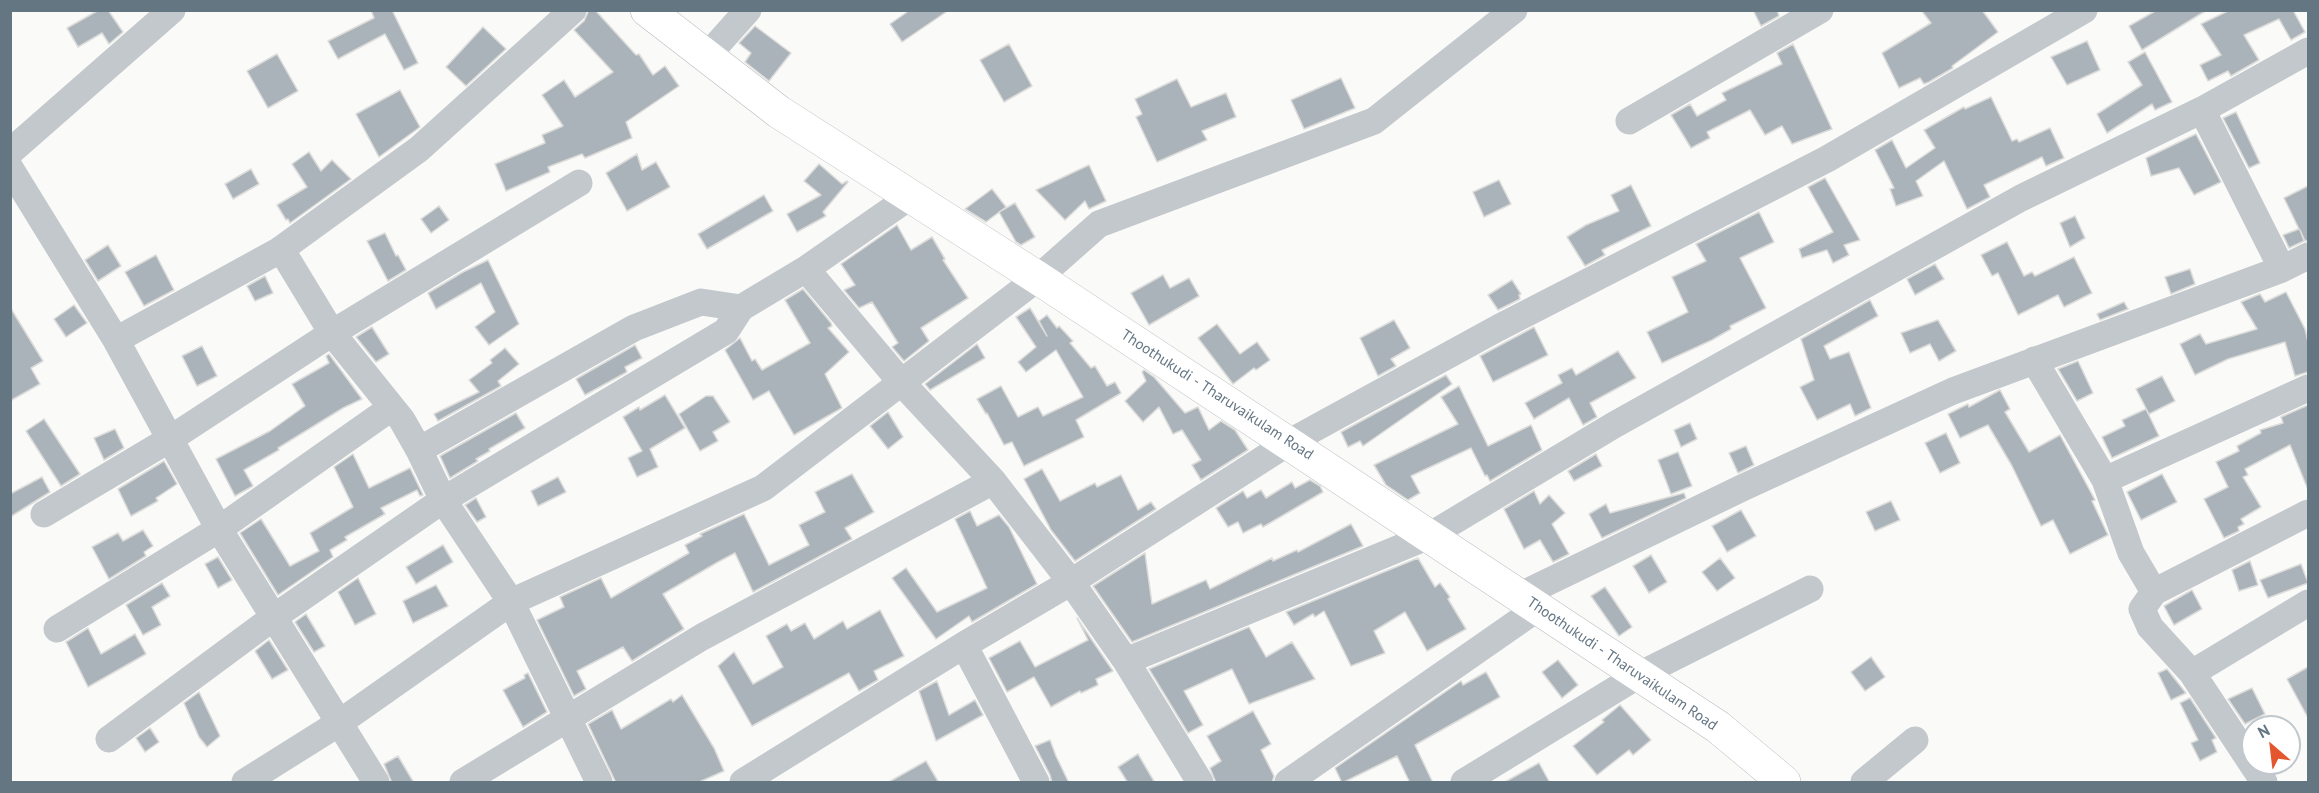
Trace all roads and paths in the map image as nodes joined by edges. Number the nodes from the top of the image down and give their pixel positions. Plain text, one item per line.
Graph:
1 (172, 10) edge
2 (573, 10) edge
3 (647, 10) edge
4 (748, 10) edge
5 (1514, 10) edge
6 (1820, 10) edge
7 (2084, 10) edge
8 (2308, 51) edge
9 (707, 56) junction
10 (2202, 110) junction
11 (1629, 121) dead end
12 (10, 152) edge
13 (10, 168) edge
14 (579, 183) dead end
15 (911, 196) junction
16 (281, 249) junction
17 (2308, 256) edge
18 (806, 268) junction
19 (2282, 269) junction
20 (1038, 278) junction
21 (741, 308) junction
22 (332, 333) junction
23 (116, 340) junction
24 (2034, 360) junction
25 (901, 382) junction
26 (2308, 388) edge
27 (391, 408) junction
28 (170, 439) junction
29 (1288, 443) junction
30 (419, 450) junction
31 (2105, 480) junction
32 (993, 481) junction
33 (443, 500) junction
34 (2308, 513) edge
35 (44, 514) dead end
36 (219, 529) junction
37 (1429, 536) junction
38 (1071, 582) junction
39 (1809, 589) dead end
40 (2154, 592) junction
41 (511, 602) junction
42 (1529, 602) junction
43 (2308, 603) edge
44 (274, 617) junction
45 (57, 629) dead end
46 (964, 645) junction
47 (1126, 661) junction
48 (2192, 673) junction
49 (1639, 675) junction
50 (568, 717) junction
51 (339, 723) junction
52 (109, 739) dead end
53 (1915, 740) dead end
54 (245, 783) edge
55 (376, 783) edge
56 (463, 783) edge
57 (599, 783) edge
58 (743, 783) edge
59 (1035, 783) edge
60 (1200, 783) edge
61 (1288, 783) edge
62 (1464, 783) edge
63 (1784, 783) edge
64 (1864, 783) edge
65 (2264, 783) edge

1 - 12 street
2 - 16 street
3 - 9 main road, Thoothukudi - Tharuvaikulam Road
4 - 9 street
5 - 20 street
6 - 11 street
7 - 29 street
8 - 10 street
9 - 15 main road, Thoothukudi - Tharuvaikulam Road
10 - 19 street
10 - 37 street
13 - 23 street
14 - 22 street
15 - 18 street
15 - 20 main road, Thoothukudi - Tharuvaikulam Road
16 - 22 street
16 - 23 street
17 - 19 street
18 - 21 street
18 - 25 street
19 - 24 street
20 - 25 street
20 - 29 main road, Thoothukudi - Tharuvaikulam Road
21 - 30 street
21 - 33 street
22 - 27 street
22 - 28 street
23 - 28 street
24 - 31 street
24 - 42 street
25 - 32 street
25 - 41 street
26 - 31 street
27 - 30 street
27 - 36 street
28 - 35 street
28 - 36 street
29 - 37 main road, Thoothukudi - Tharuvaikulam Road
29 - 38 street
30 - 33 street
31 - 40 street
32 - 38 street
32 - 50 street
33 - 41 street
33 - 44 street
34 - 40 street
36 - 44 street
36 - 45 street
37 - 42 main road, Thoothukudi - Tharuvaikulam Road
37 - 47 street
38 - 46 street
38 - 47 street
39 - 49 street
40 - 48 street
41 - 50 street
41 - 51 street
42 - 49 main road, Thoothukudi - Tharuvaikulam Road
42 - 61 street
43 - 48 street
44 - 51 street
44 - 52 street
46 - 58 street
46 - 59 street
47 - 60 street
48 - 65 street
49 - 62 street
49 - 63 main road, Thoothukudi - Tharuvaikulam Road
50 - 56 street
50 - 57 street
51 - 54 street
51 - 55 street
53 - 64 street

